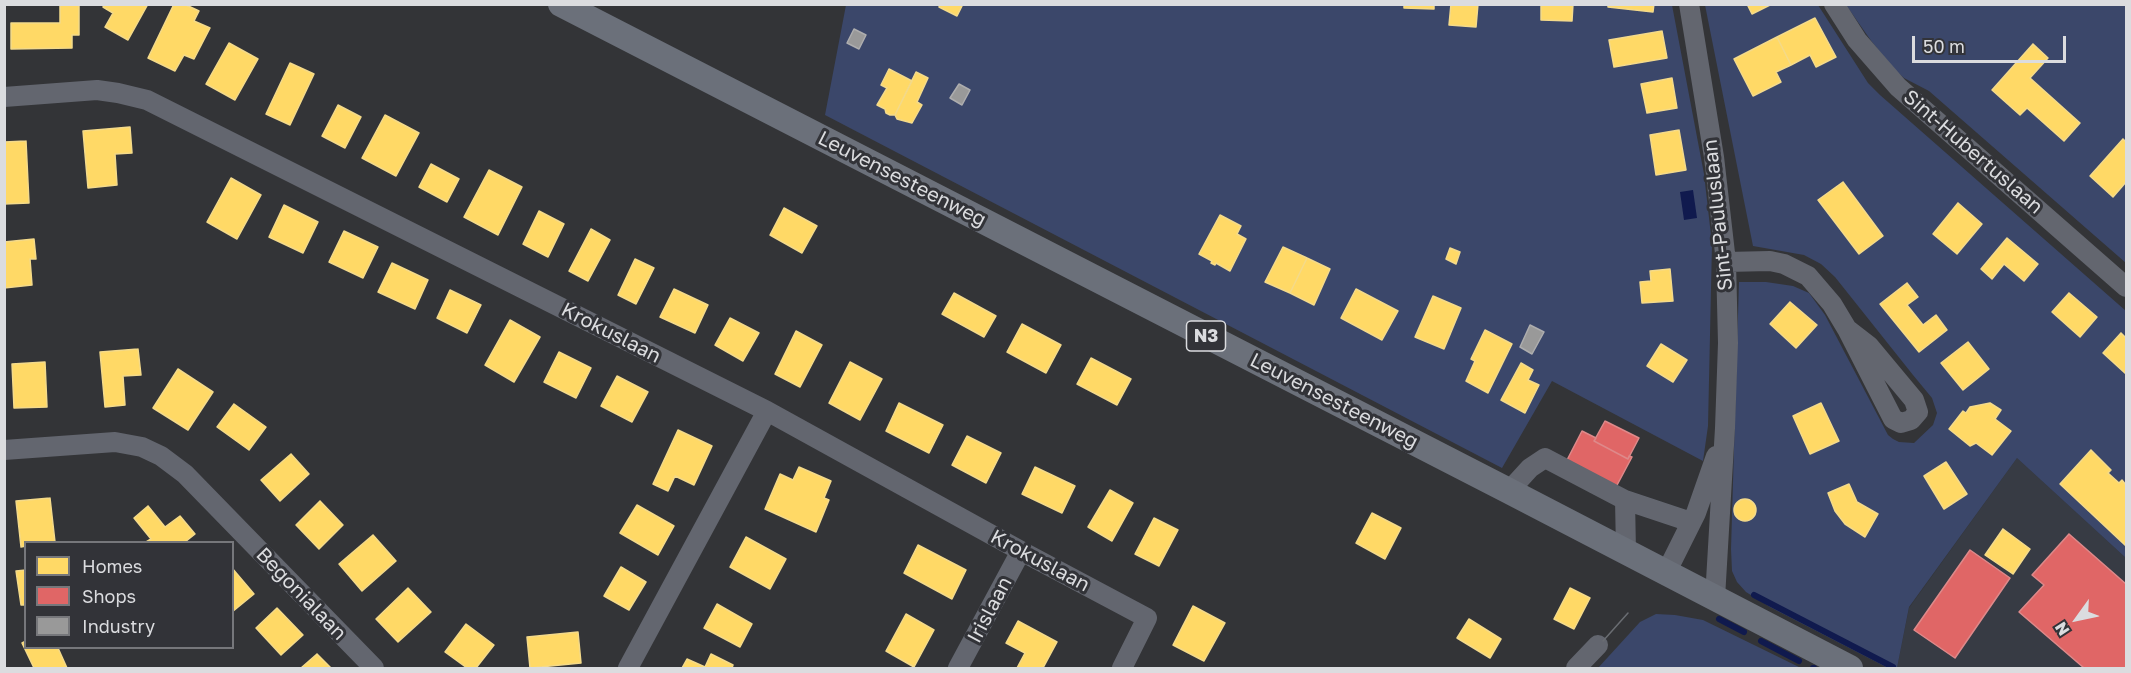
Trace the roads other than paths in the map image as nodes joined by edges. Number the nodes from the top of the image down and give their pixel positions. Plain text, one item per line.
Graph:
1 (561, 4) edge
2 (1689, 4) edge
3 (1834, 4) edge
4 (4, 97) edge
5 (1726, 262) junction
6 (2127, 287) edge
7 (1847, 329) dead end
8 (767, 411) junction
9 (1725, 428) junction
10 (4, 450) edge
11 (1509, 491) junction
12 (1625, 500) junction
13 (1691, 522) junction
14 (1021, 551) junction
15 (1626, 551) junction
16 (1666, 573) junction
17 (1715, 598) junction
18 (1598, 645) dead end
19 (374, 669) edge
20 (628, 669) edge
21 (958, 669) edge
22 (1122, 669) edge
23 (1576, 669) edge
24 (1851, 669) edge

1 - 11 main road, Leuvensesteenweg / N3
2 - 5 street, Sint-Pauluslaan
3 - 6 street, Sint-Hubertuslaan
4 - 8 street, Krokuslaan
5 - 7 street
5 - 9 street, Sint-Pauluslaan
8 - 14 street, Krokuslaan
8 - 20 street
9 - 13 street, Sint-Pauluslaan
9 - 17 street, Sint-Pauluslaan
10 - 19 street, Begonialaan
11 - 12 street
11 - 15 main road, Leuvensesteenweg / N3
12 - 13 street
12 - 15 street
13 - 16 street, Sint-Pauluslaan
14 - 21 street, Irislaan
14 - 22 street, Krokuslaan
15 - 16 main road, Leuvensesteenweg / N3
16 - 17 main road, Leuvensesteenweg / N3
17 - 24 main road, Leuvensesteenweg / N3
18 - 23 street

